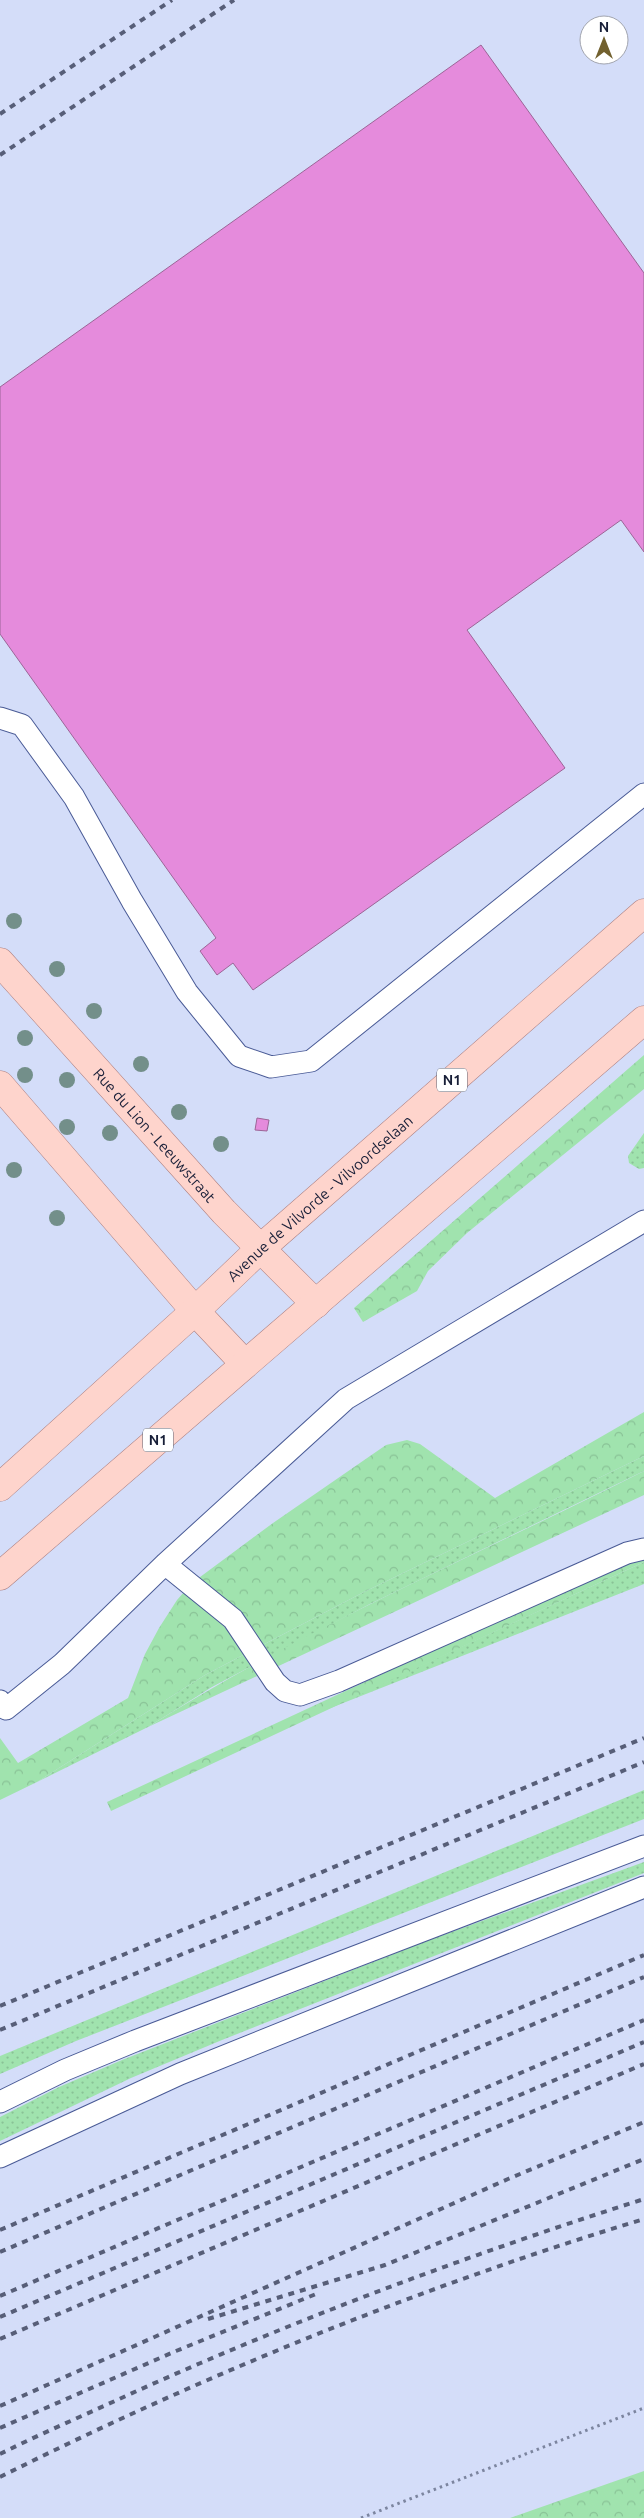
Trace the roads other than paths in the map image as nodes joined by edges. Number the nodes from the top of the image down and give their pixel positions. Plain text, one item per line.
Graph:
1 (0, 718) edge
2 (644, 794) edge
3 (644, 913) edge
4 (0, 962) edge
5 (644, 1020) edge
6 (0, 1085) edge
7 (644, 1221) edge
8 (261, 1248) junction
9 (316, 1304) junction
10 (195, 1311) junction
11 (245, 1364) junction
12 (0, 1487) edge
13 (644, 1549) edge
14 (165, 1564) junction
15 (0, 1576) edge
16 (0, 1701) edge
17 (644, 1846) edge
18 (644, 1887) edge
19 (0, 2102) edge
20 (0, 2157) edge

1 - 2 lane
3 - 8 main road, Avenue de Vilvorde - Vilvoordselaan / N1
4 - 8 main road, Rue du Lion - Leeuwstraat
5 - 9 main road, N1
6 - 10 main road
7 - 14 lane
8 - 9 main road, Rue du Lion - Leeuwstraat
8 - 10 main road, Avenue de Vilvorde - Vilvoordselaan / N1
9 - 11 main road, N1
10 - 11 main road
10 - 12 main road, Avenue de Vilvorde - Vilvoordselaan / N1
11 - 15 main road, N1
13 - 14 lane
14 - 16 lane
17 - 19 lane
18 - 20 lane

